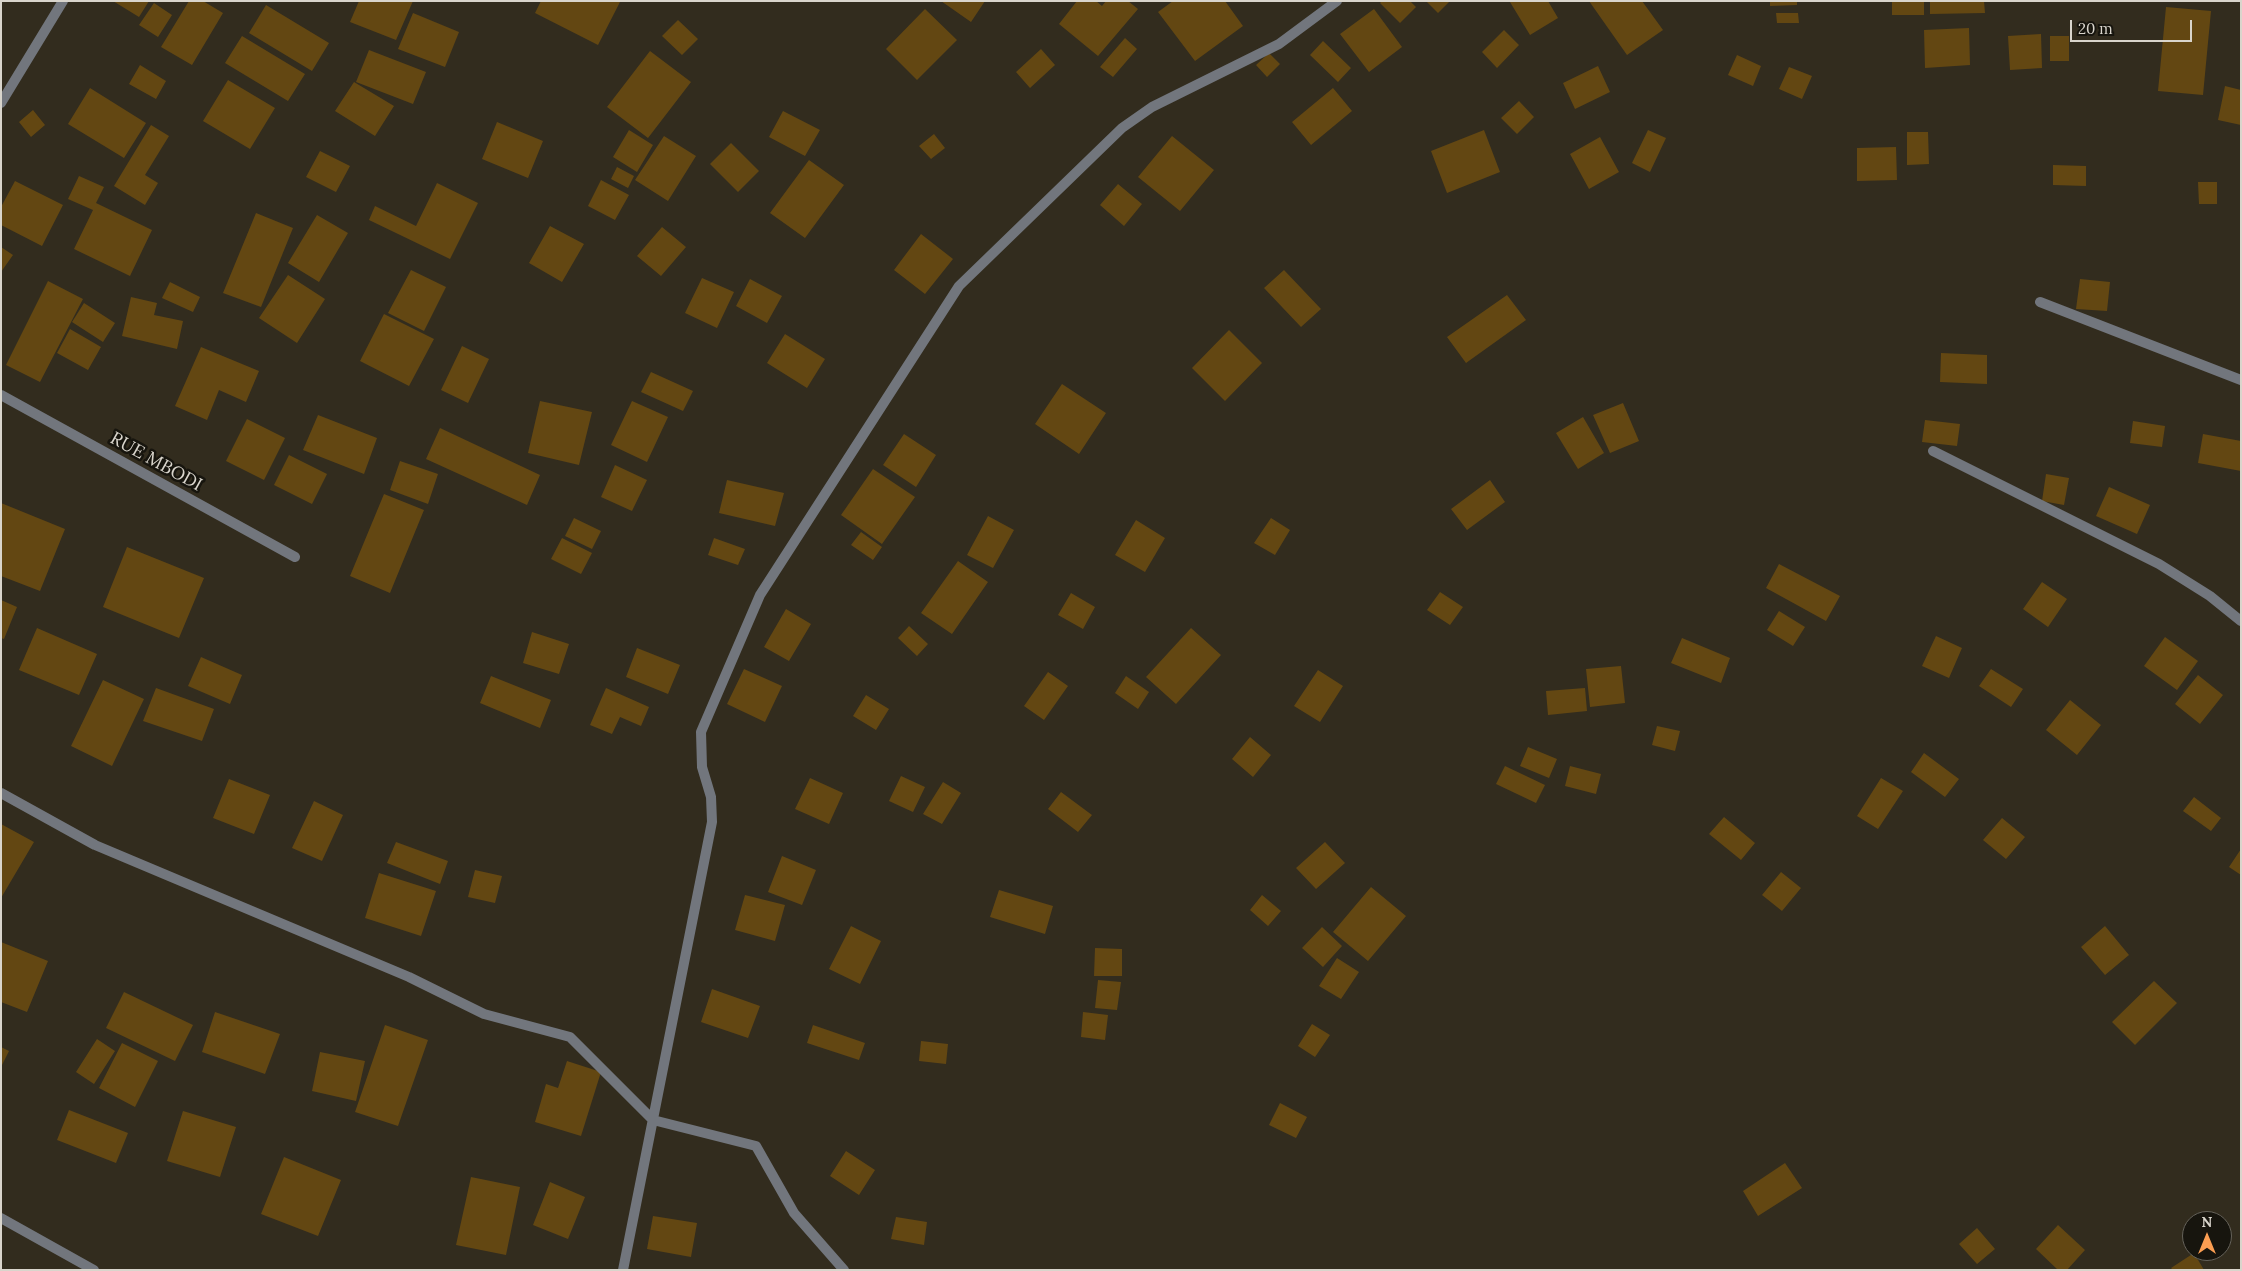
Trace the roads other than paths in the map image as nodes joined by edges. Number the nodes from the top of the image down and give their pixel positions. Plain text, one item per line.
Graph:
1 (63, 1) edge
2 (1336, 1) edge
3 (1, 103) edge
4 (2040, 302) dead end
5 (2241, 380) edge
6 (1, 395) edge
7 (1932, 451) dead end
8 (295, 557) dead end
9 (2241, 621) edge
10 (1, 793) edge
11 (653, 1120) junction
12 (1, 1218) edge
13 (94, 1270) edge
14 (622, 1270) edge
15 (844, 1270) edge

1 - 3 street
2 - 11 street
4 - 5 street
6 - 8 street, RUE MBODI
7 - 9 street
10 - 11 street
11 - 14 street
11 - 15 street
12 - 13 street

